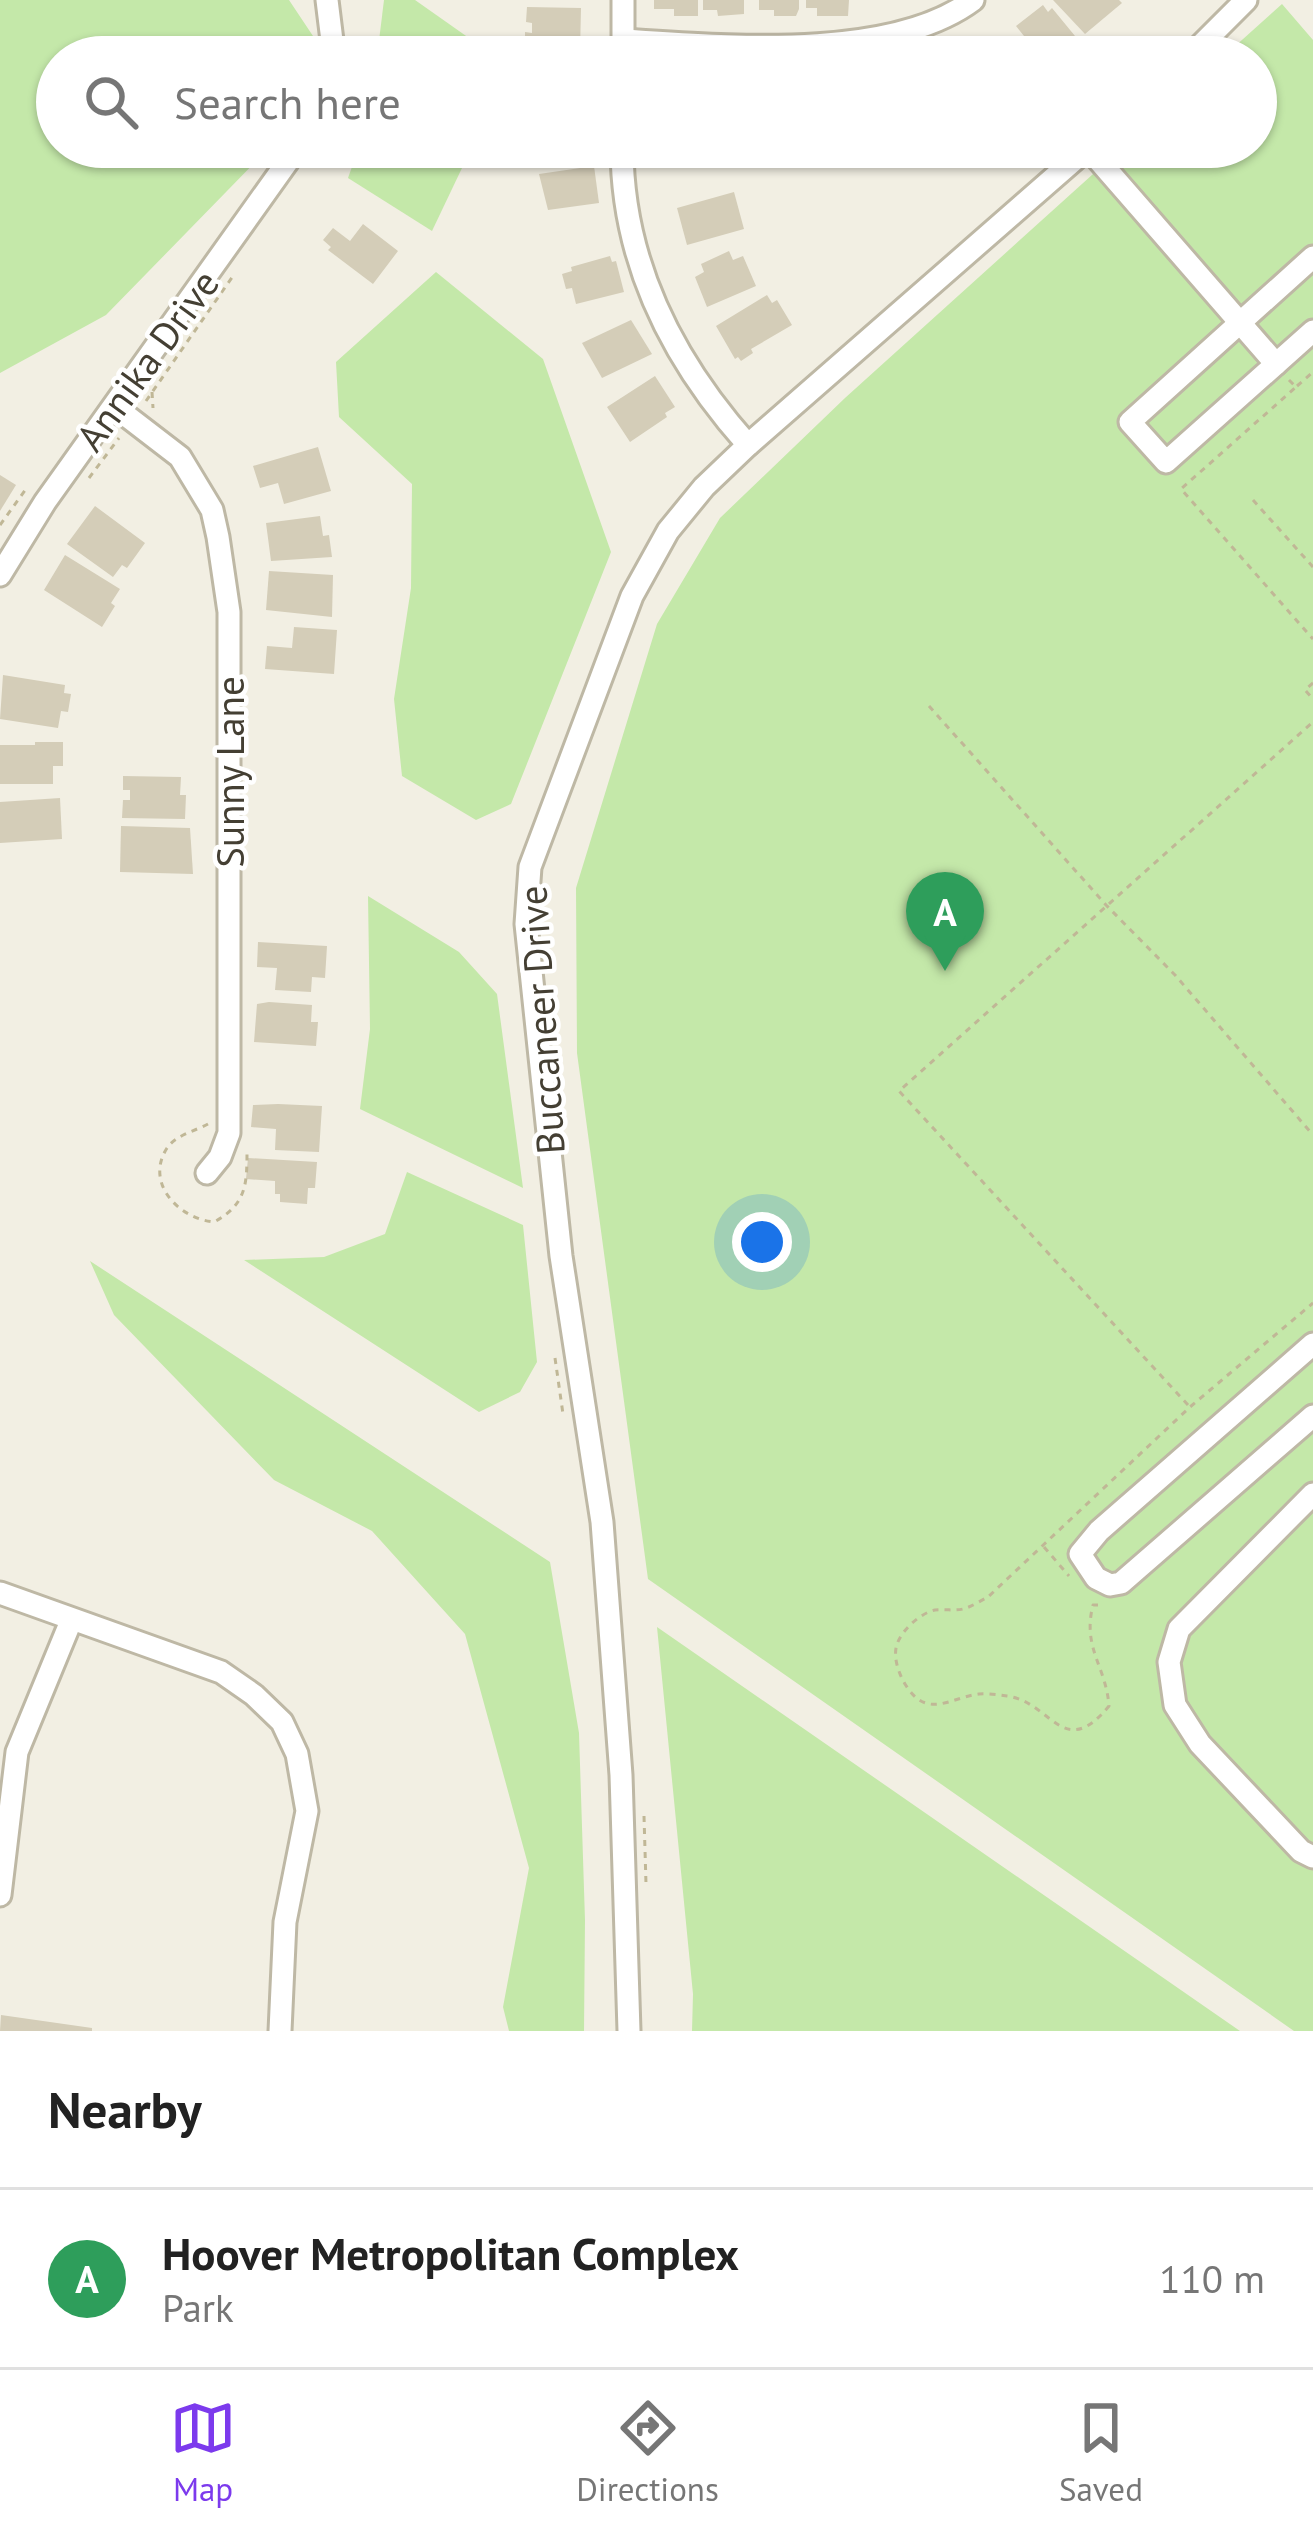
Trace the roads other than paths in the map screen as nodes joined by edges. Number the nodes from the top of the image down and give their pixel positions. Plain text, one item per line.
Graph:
1 (327, 0) edge
2 (623, 0) edge
3 (973, 0) edge
4 (1246, 0) edge
5 (331, 36) edge
6 (623, 36) edge
7 (871, 36) edge
8 (1211, 36) edge
9 (283, 168) edge
10 (625, 168) edge
11 (1065, 168) edge
12 (1105, 168) edge
13 (1313, 257) edge
14 (1240, 322) junction
15 (1313, 332) edge
16 (1276, 364) junction
17 (115, 407) junction
18 (748, 445) junction
19 (0, 575) edge
20 (207, 1173) dead end
21 (1313, 1344) edge
22 (1313, 1416) edge
23 (1313, 1494) edge
24 (0, 1594) edge
25 (71, 1621) junction
26 (1313, 1857) edge
27 (0, 1895) edge
28 (280, 2031) edge
29 (629, 2031) edge

1 - 5 street
2 - 6 street
3 - 7 street
4 - 8 street
9 - 17 street, Annika Drive
10 - 18 street
11 - 18 street, Buccaneer Drive
12 - 14 street
13 - 14 street
14 - 16 street
14 - 16 street
15 - 16 street
17 - 19 street, Annika Drive
17 - 20 street, Sunny Lane
18 - 29 street, Buccaneer Drive
21 - 22 street
23 - 26 street
24 - 25 street
25 - 27 street
25 - 28 street

